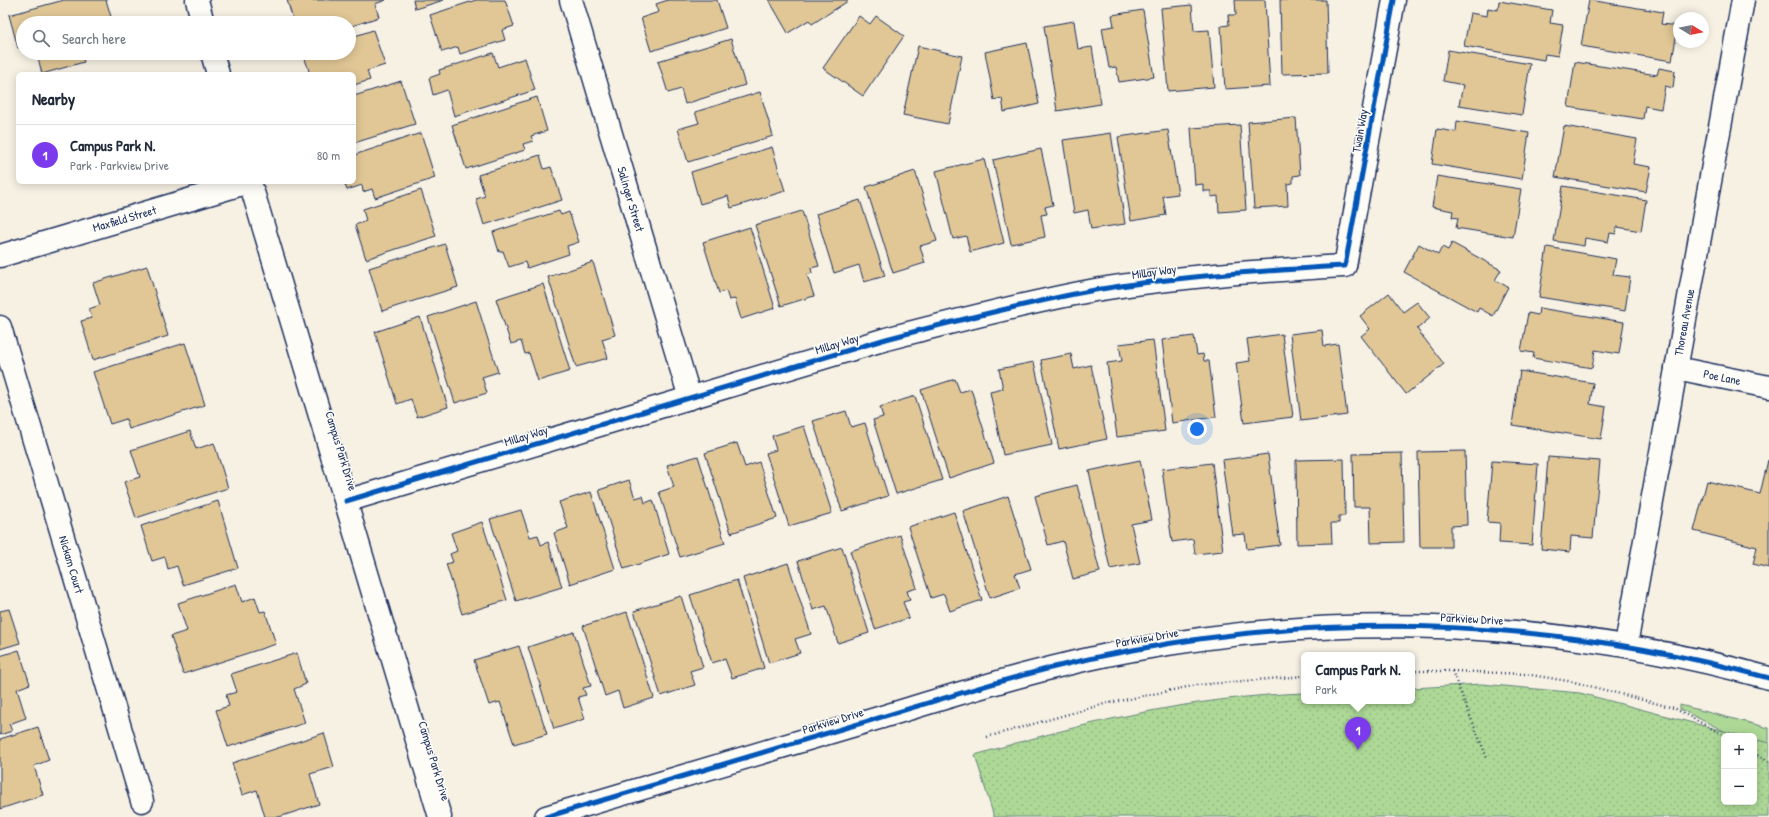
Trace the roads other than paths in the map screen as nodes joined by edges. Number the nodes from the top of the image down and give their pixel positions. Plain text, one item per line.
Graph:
1 (197, 0) edge
2 (571, 0) edge
3 (1394, 0) edge
4 (1743, 0) edge
5 (201, 16) edge
6 (214, 60) edge
7 (217, 72) edge
8 (243, 184) edge
9 (251, 184) edge
10 (0, 256) edge
11 (1346, 266) joint
12 (0, 327) edge
13 (1676, 368) junction
14 (1769, 387) edge
15 (690, 398) junction
16 (346, 501) junction
17 (1626, 645) junction
18 (1769, 678) edge
19 (142, 801) dead end
20 (440, 817) edge
21 (546, 817) edge

1 - 5 street
2 - 15 street, Salinger Street
3 - 11 street, Twain Way
4 - 13 street, Thoreau Avenue
6 - 7 street
8 - 10 street, Maxfield Street
9 - 16 street, Campus Park Drive
11 - 15 street, Millay Way
12 - 19 street, Nickam Court
13 - 14 street, Poe Lane
13 - 17 street, Thoreau Avenue
15 - 16 street, Millay Way
16 - 20 street, Campus Park Drive
17 - 18 street, Parkview Drive
17 - 21 street, Parkview Drive

